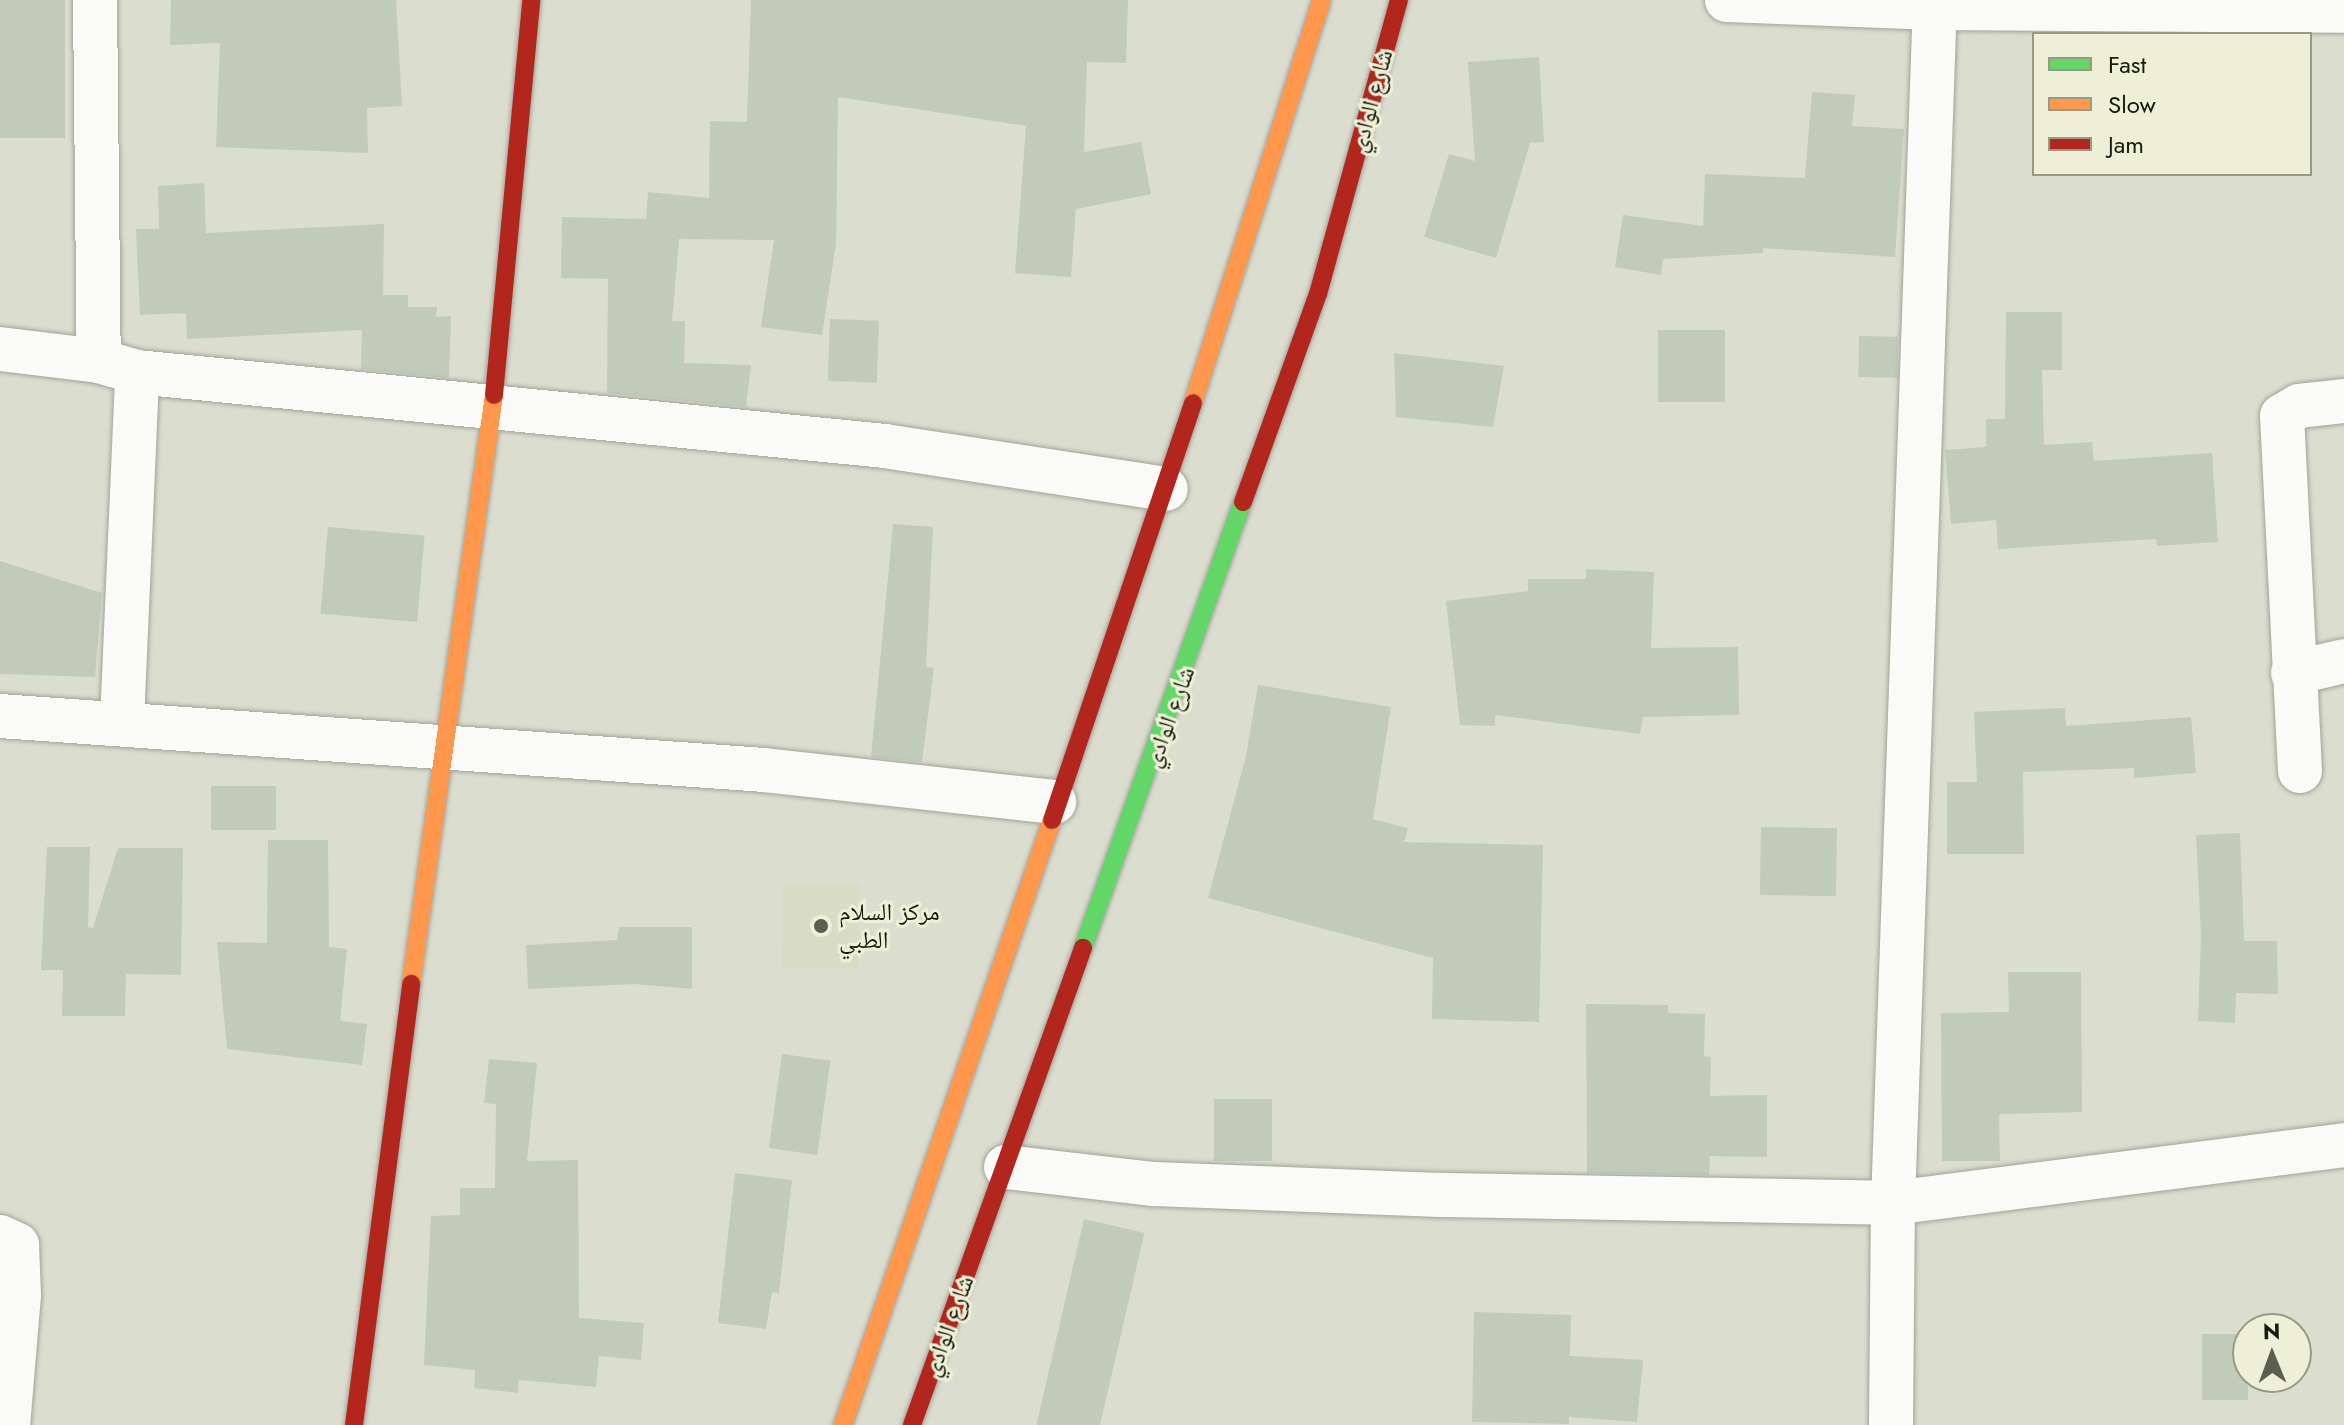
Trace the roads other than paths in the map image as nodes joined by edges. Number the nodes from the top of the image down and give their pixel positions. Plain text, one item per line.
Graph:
1 (95, 0) edge
2 (531, 0) edge
3 (1322, 0) edge
4 (1399, 0) edge
5 (1727, 0) edge
6 (1935, 4) edge
7 (2344, 11) edge
8 (0, 349) edge
9 (118, 367) junction
10 (2344, 401) edge
11 (493, 404) junction
12 (1166, 489) junction
13 (2344, 661) edge
14 (2293, 673) junction
15 (0, 716) edge
16 (122, 722) junction
17 (441, 750) junction
18 (2300, 771) dead end
19 (1054, 802) junction
20 (2344, 1145) edge
21 (1006, 1167) junction
22 (1893, 1203) junction
23 (0, 1237) edge
24 (8, 1425) edge
25 (354, 1425) edge
26 (843, 1425) edge
27 (912, 1425) edge
28 (1891, 1425) edge

1 - 9 street
2 - 11 main road
3 - 12 main road
4 - 21 main road, شارع الوادي
5 - 6 street
6 - 7 street
6 - 22 street
8 - 9 street
9 - 11 street
9 - 16 street
10 - 14 street
11 - 12 street
11 - 17 main road
12 - 19 main road
13 - 14 street
14 - 18 street
15 - 16 street
16 - 17 street
17 - 19 street
17 - 25 main road
19 - 26 main road
20 - 22 street
21 - 22 street
21 - 27 main road, شارع الوادي
22 - 28 street
23 - 24 street

